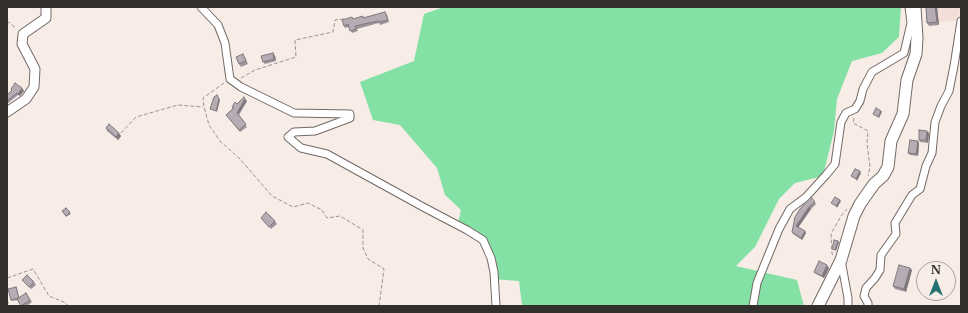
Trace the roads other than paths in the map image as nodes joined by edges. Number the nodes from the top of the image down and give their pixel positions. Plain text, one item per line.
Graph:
1 (46, 7) edge
2 (201, 7) edge
3 (909, 7) edge
4 (916, 7) edge
5 (961, 21) edge
6 (7, 112) edge
7 (842, 257) junction
8 (496, 306) edge
9 (753, 306) edge
10 (818, 306) edge
11 (848, 306) edge
12 (868, 306) edge

1 - 6 street
2 - 8 street
3 - 9 street
4 - 7 main road
5 - 12 street
7 - 10 main road
7 - 11 street

